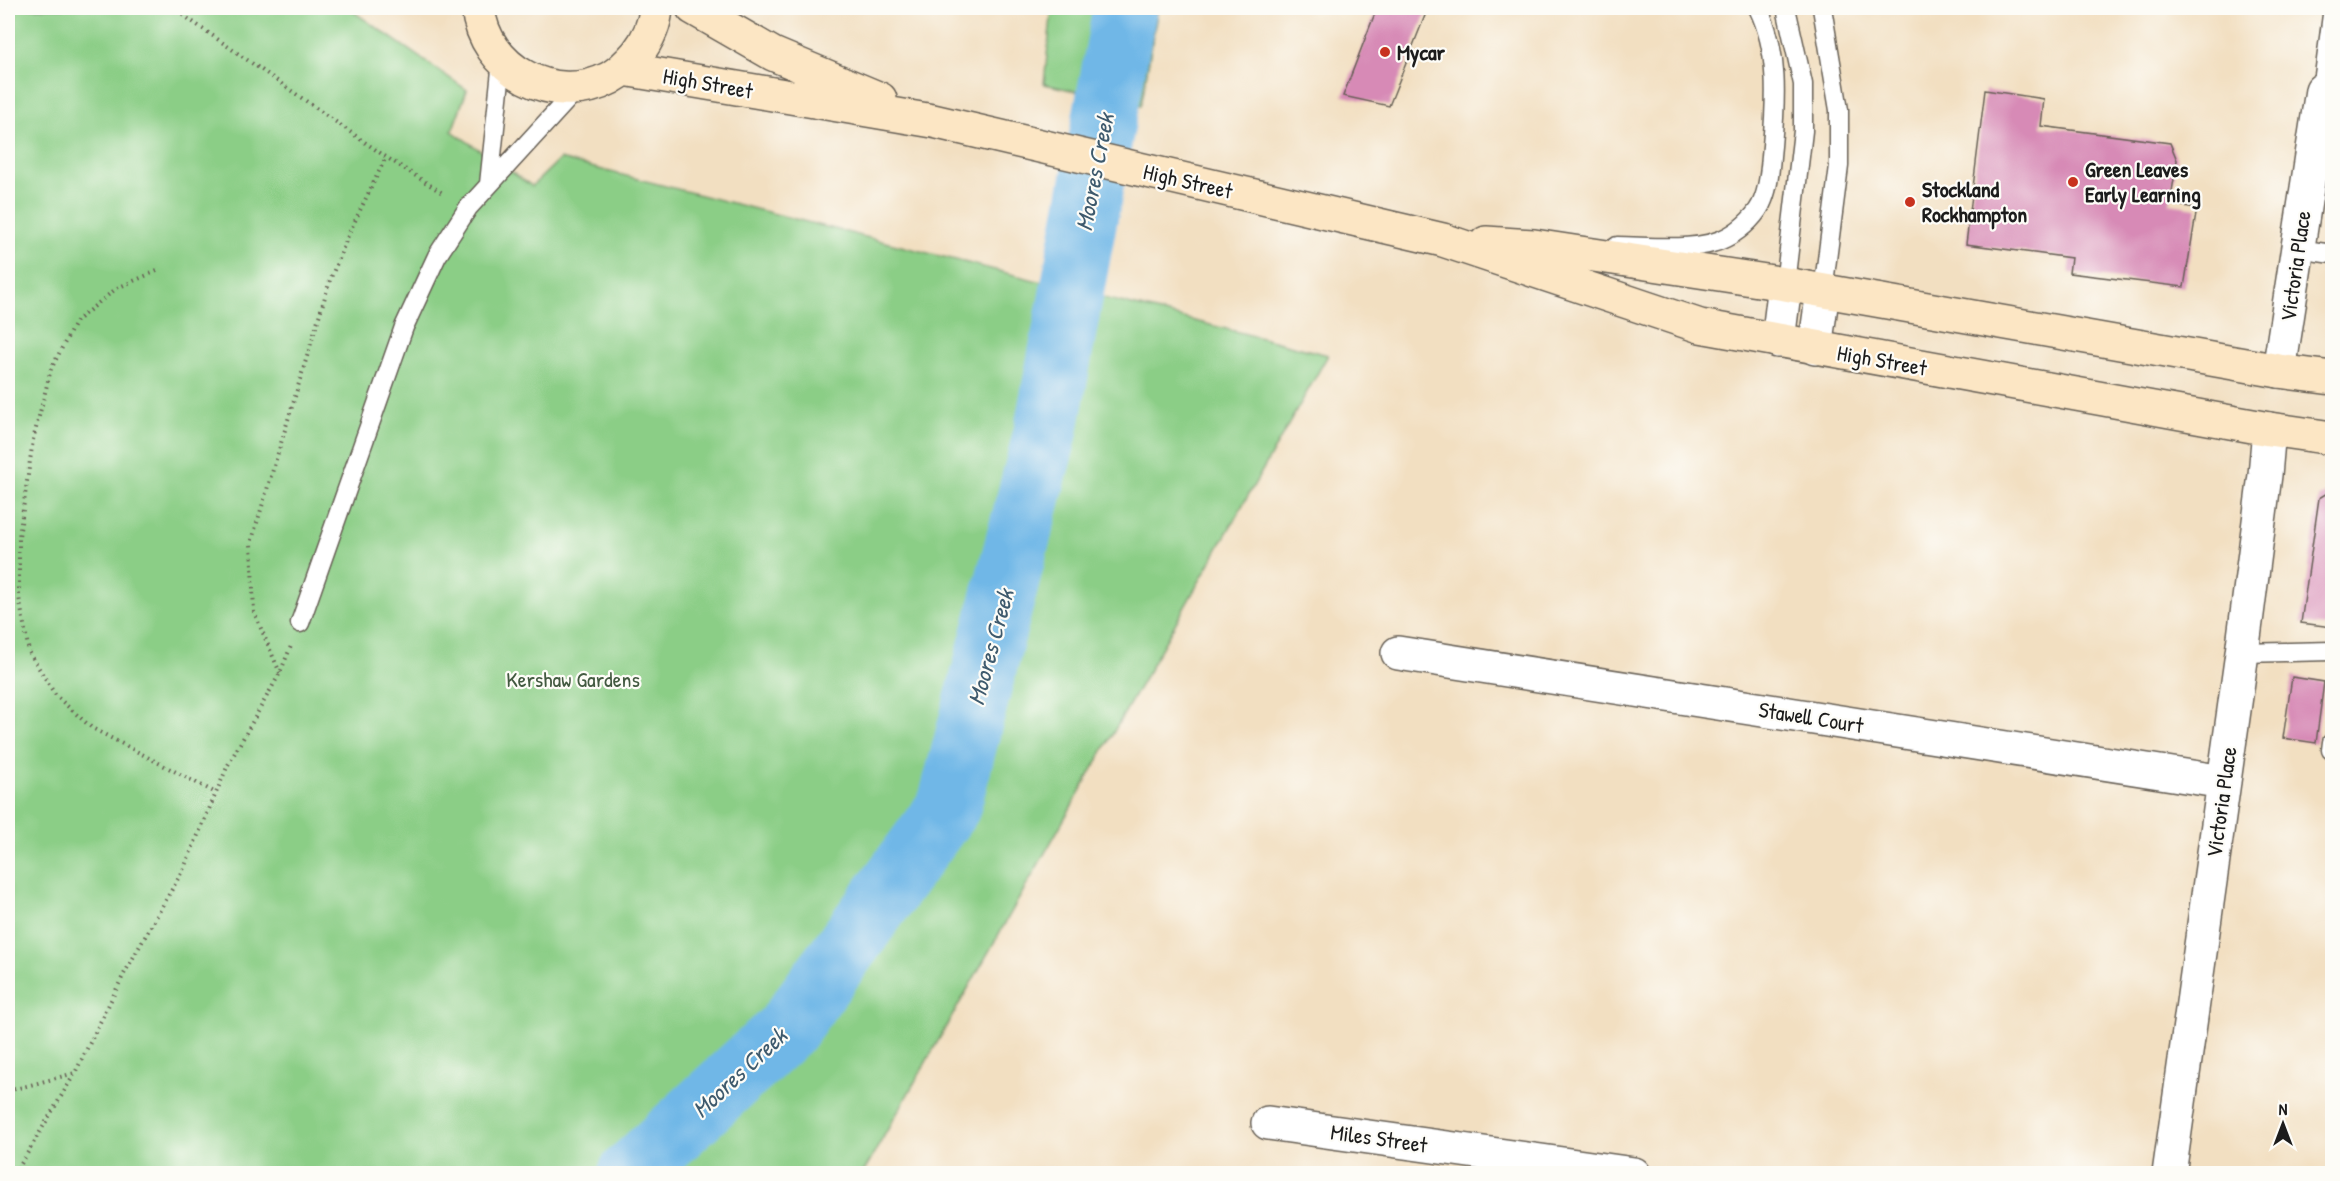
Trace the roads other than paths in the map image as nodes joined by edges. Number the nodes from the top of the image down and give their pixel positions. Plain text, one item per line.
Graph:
1 (478, 8) edge
2 (656, 8) edge
3 (693, 8) edge
4 (1758, 8) edge
5 (1786, 8) edge
6 (1822, 8) edge
7 (2332, 15) edge
8 (502, 61) junction
9 (624, 69) junction
10 (577, 88) junction
11 (2327, 91) edge
12 (933, 121) junction
13 (489, 184) junction
14 (1443, 240) junction
15 (1534, 246) junction
16 (2298, 249) junction
17 (2332, 254) edge
18 (1785, 284) junction
19 (1823, 291) junction
20 (1778, 342) junction
21 (1815, 348) junction
22 (2279, 371) junction
23 (2332, 378) edge
24 (2269, 429) junction
25 (2332, 438) edge
26 (300, 623) road end
27 (2332, 651) edge
28 (1398, 652) dead end
29 (2242, 653) junction
30 (2224, 782) junction
31 (1268, 1123) dead end
32 (1634, 1173) edge
33 (2169, 1173) edge

1 - 8 main road, High Street
2 - 9 main road, High Street
3 - 12 main road, High Street
4 - 15 lane
5 - 18 lane
6 - 19 lane
7 - 11 lane
8 - 10 main road, High Street
8 - 13 lane
9 - 10 main road, High Street
9 - 12 main road, High Street
10 - 13 lane
11 - 16 street, Victoria Place
12 - 14 main road, High Street
13 - 26 lane
14 - 15 main road, High Street
14 - 20 main road, High Street
15 - 18 main road, High Street
16 - 17 lane
16 - 22 street, Victoria Place
18 - 19 main road, High Street
18 - 20 street
19 - 21 street
19 - 22 main road, High Street
20 - 21 main road, High Street
21 - 24 main road, High Street
22 - 23 main road, High Street
24 - 25 main road, High Street
24 - 29 street, Victoria Place
27 - 29 lane
28 - 30 street, Stawell Court
29 - 30 street, Victoria Place
30 - 33 street, Victoria Place
31 - 32 street, Miles Street

